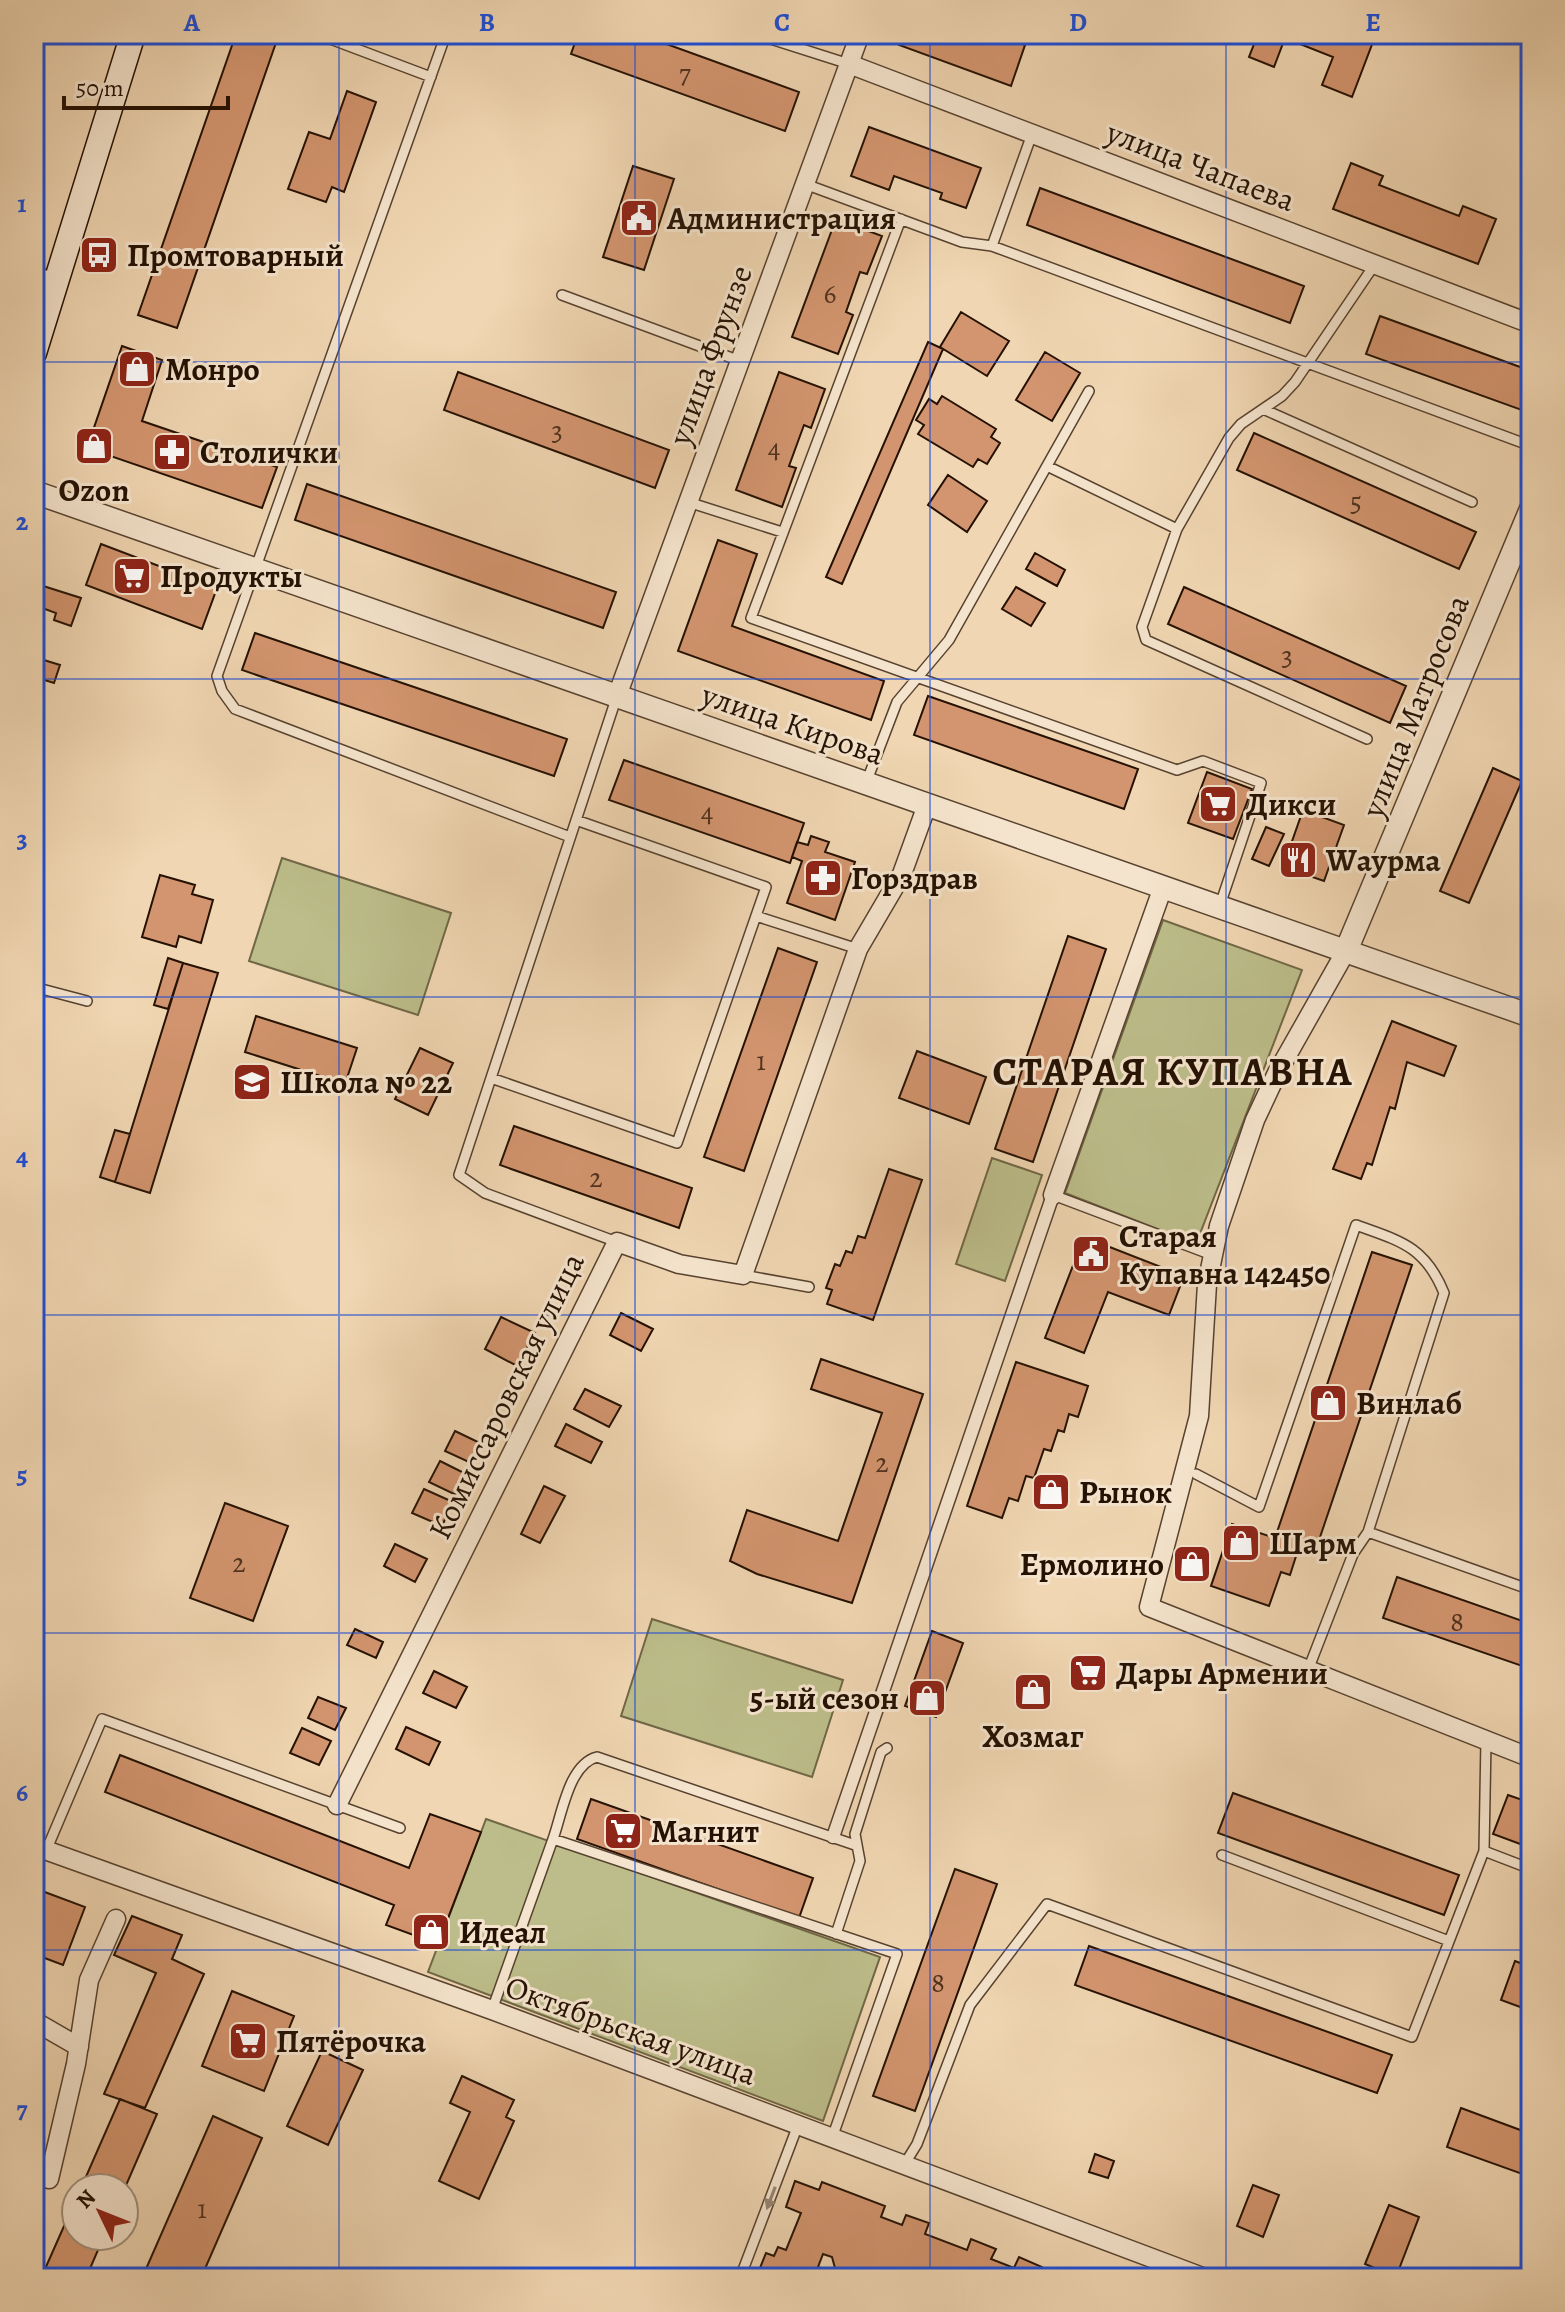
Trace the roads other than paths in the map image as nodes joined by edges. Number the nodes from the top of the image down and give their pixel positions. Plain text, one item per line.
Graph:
1 (133, 34) edge
2 (317, 34) edge
3 (446, 34) edge
4 (755, 34) edge
5 (860, 34) edge
6 (849, 64) junction
7 (431, 77) junction
8 (1032, 134) junction
9 (805, 184) junction
10 (901, 219) junction
11 (992, 246) junction
12 (1375, 264) junction
13 (46, 275) edge
14 (562, 295) dead end
15 (1531, 324) edge
16 (34, 353) edge
17 (740, 361) junction
18 (1308, 363) junction
19 (1089, 391) dead end
20 (1263, 409) junction
21 (1531, 446) edge
22 (1047, 466) junction
23 (34, 492) edge
24 (688, 502) junction
25 (1472, 502) dead end
26 (1531, 509) edge
27 (1177, 529) junction
28 (782, 532) junction
29 (256, 568) junction
30 (918, 678) junction
31 (617, 696) junction
32 (1367, 739) dead end
33 (866, 783) junction
34 (927, 805) junction
35 (576, 820) junction
36 (570, 837) junction
37 (1163, 887) junction
38 (1219, 907) junction
39 (756, 916) junction
40 (858, 949) junction
41 (1346, 951) junction
42 (34, 987) edge
43 (87, 1001) dead end
44 (1531, 1016) edge
45 (491, 1078) junction
46 (1053, 1195) junction
47 (617, 1242) junction
48 (1212, 1255) junction
49 (743, 1275) junction
50 (809, 1287) dead end
51 (1196, 1474) dead end
52 (1368, 1532) junction
53 (1531, 1590) edge
54 (1308, 1670) junction
55 (1486, 1740) junction
56 (887, 1748) dead end
57 (1531, 1758) edge
58 (337, 1805) junction
59 (400, 1828) dead end
60 (833, 1837) junction
61 (553, 1839) junction
62 (855, 1845) junction
63 (40, 1848) edge
64 (1484, 1851) junction
65 (1222, 1855) dead end
66 (1531, 1869) edge
67 (116, 1919) dead end
68 (836, 1934) junction
69 (1449, 1941) junction
70 (492, 2010) junction
71 (34, 2021) edge
72 (79, 2047) junction
73 (798, 2125) junction
74 (832, 2138) junction
75 (34, 2163) edge
76 (904, 2165) junction
77 (740, 2278) edge
78 (1205, 2278) edge

1 - 13 main road
2 - 7 lane
3 - 7 lane
4 - 6 lane
5 - 6 street, улица Фрунзе
6 - 8 street, улица Чапаева
6 - 9 street, улица Фрунзе
7 - 29 lane
8 - 11 lane
8 - 12 street, улица Чапаева
9 - 10 lane
9 - 17 street, улица Фрунзе
10 - 11 lane
10 - 28 lane
11 - 18 lane
12 - 15 street, улица Чапаева
12 - 18 lane
13 - 16 main road
14 - 17 lane
17 - 24 street, улица Фрунзе
18 - 20 lane
18 - 21 lane
19 - 22 lane
20 - 25 lane
20 - 27 lane
22 - 27 lane
22 - 30 lane
23 - 29 street, улица Кирова
24 - 28 lane
24 - 31 street, улица Фрунзе
26 - 41 street, улица Матросова
27 - 32 lane
28 - 30 lane
29 - 31 street, улица Кирова
29 - 36 lane
30 - 33 lane
30 - 38 lane
31 - 33 street, улица Кирова
31 - 35 lane
33 - 34 street, улица Кирова
34 - 37 street, улица Кирова
34 - 40 street
35 - 36 lane
35 - 39 lane
36 - 45 lane
37 - 38 street, улица Кирова
37 - 46 street
38 - 41 street, улица Кирова
39 - 40 lane
39 - 45 lane
40 - 49 street
41 - 44 street, улица Кирова
41 - 48 street, улица Матросова
42 - 43 lane
45 - 47 lane
46 - 48 lane
46 - 60 street
47 - 49 street, Комиссаровская улица
47 - 58 street, Комиссаровская улица
48 - 54 street, улица Матросова
49 - 50 lane
51 - 52 lane
52 - 53 lane
52 - 54 lane
54 - 55 street
55 - 57 street
55 - 64 lane
56 - 62 lane
58 - 59 lane
58 - 63 lane
60 - 61 lane
60 - 62 lane
61 - 68 lane
61 - 70 lane
62 - 68 lane
63 - 70 street, Октябрьская улица
64 - 66 lane
64 - 69 lane
65 - 69 lane
67 - 72 street
68 - 74 lane
69 - 76 lane
70 - 73 street, Октябрьская улица
71 - 72 street
72 - 75 street
73 - 74 street, Октябрьская улица
73 -> 77 lane
74 - 76 street, Октябрьская улица
76 - 78 street, Октябрьская улица

